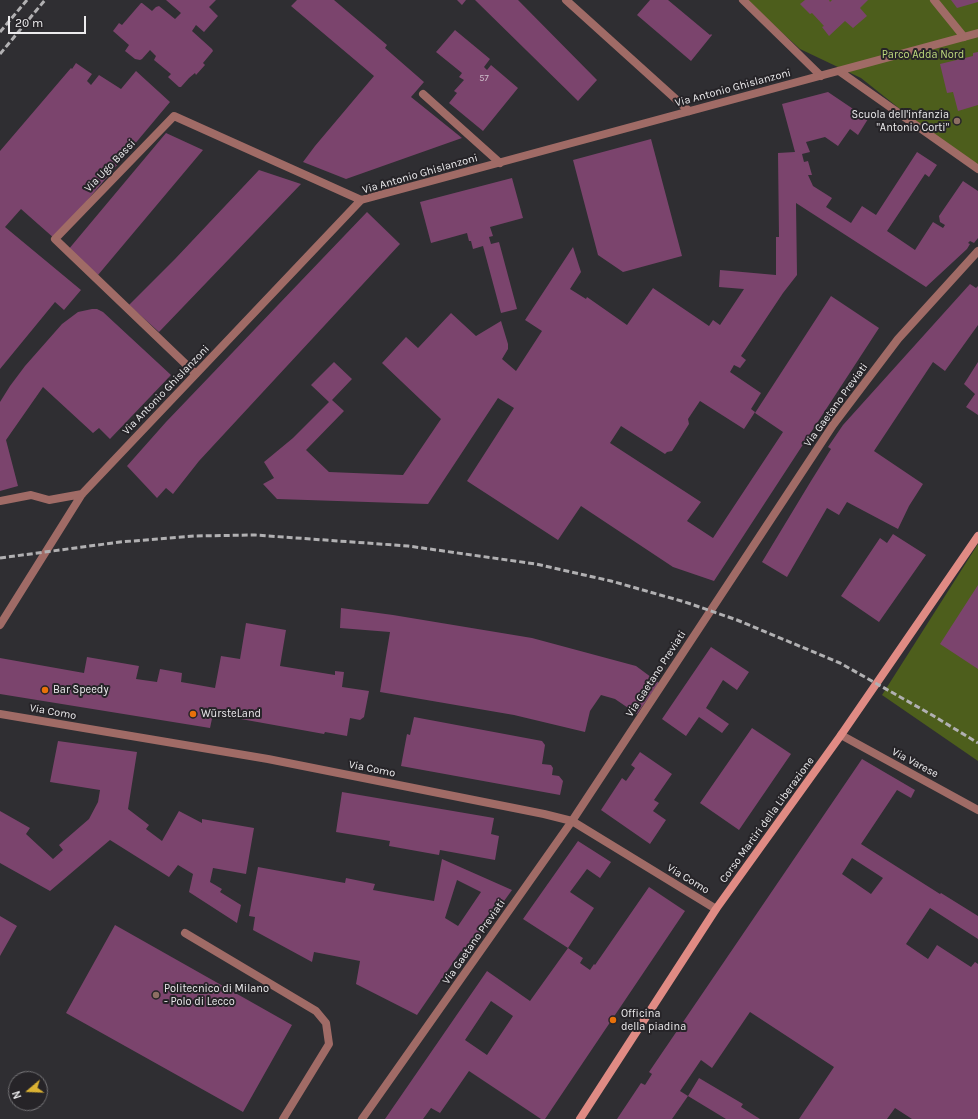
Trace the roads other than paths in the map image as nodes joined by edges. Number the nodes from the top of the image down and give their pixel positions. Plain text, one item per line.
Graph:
1 (566, 0) edge
2 (743, 0) edge
3 (934, 0) edge
4 (978, 33) edge
5 (964, 37) junction
6 (839, 70) junction
7 (821, 76) junction
8 (423, 94) dead end
9 (689, 111) junction
10 (500, 163) junction
11 (978, 169) edge
12 (362, 200) junction
13 (978, 251) edge
14 (196, 374) junction
15 (82, 494) junction
16 (0, 501) edge
17 (978, 536) edge
18 (0, 625) edge
19 (0, 714) edge
20 (841, 735) junction
21 (978, 810) edge
22 (572, 821) junction
23 (716, 909) junction
24 (185, 933) dead end
25 (283, 1119) edge
26 (362, 1119) edge
27 (580, 1119) edge

1 - 9 street
2 - 7 street
3 - 5 street
4 - 5 street, Via Antonio Ghislanzoni
5 - 6 street, Via Antonio Ghislanzoni
6 - 7 street, Via Antonio Ghislanzoni
6 - 11 street
7 - 9 street, Via Antonio Ghislanzoni
8 - 10 street
9 - 10 street, Via Antonio Ghislanzoni
10 - 12 street, Via Antonio Ghislanzoni
12 - 14 street, Via Antonio Ghislanzoni
12 - 14 street, Via Ugo Bassi
13 - 22 street, Via Gaetano Previati
14 - 15 street, Via Antonio Ghislanzoni
15 - 16 street
15 - 18 street, Via Antonio Ghislanzoni
17 - 20 main road, Corso Martiri della Liberazione
19 - 22 street, Via Como
20 - 21 street, Via Varese
20 - 23 main road, Corso Martiri della Liberazione
22 - 23 street, Via Como
22 - 26 street, Via Gaetano Previati
23 - 27 main road, Corso Martiri della Liberazione
24 - 25 street

